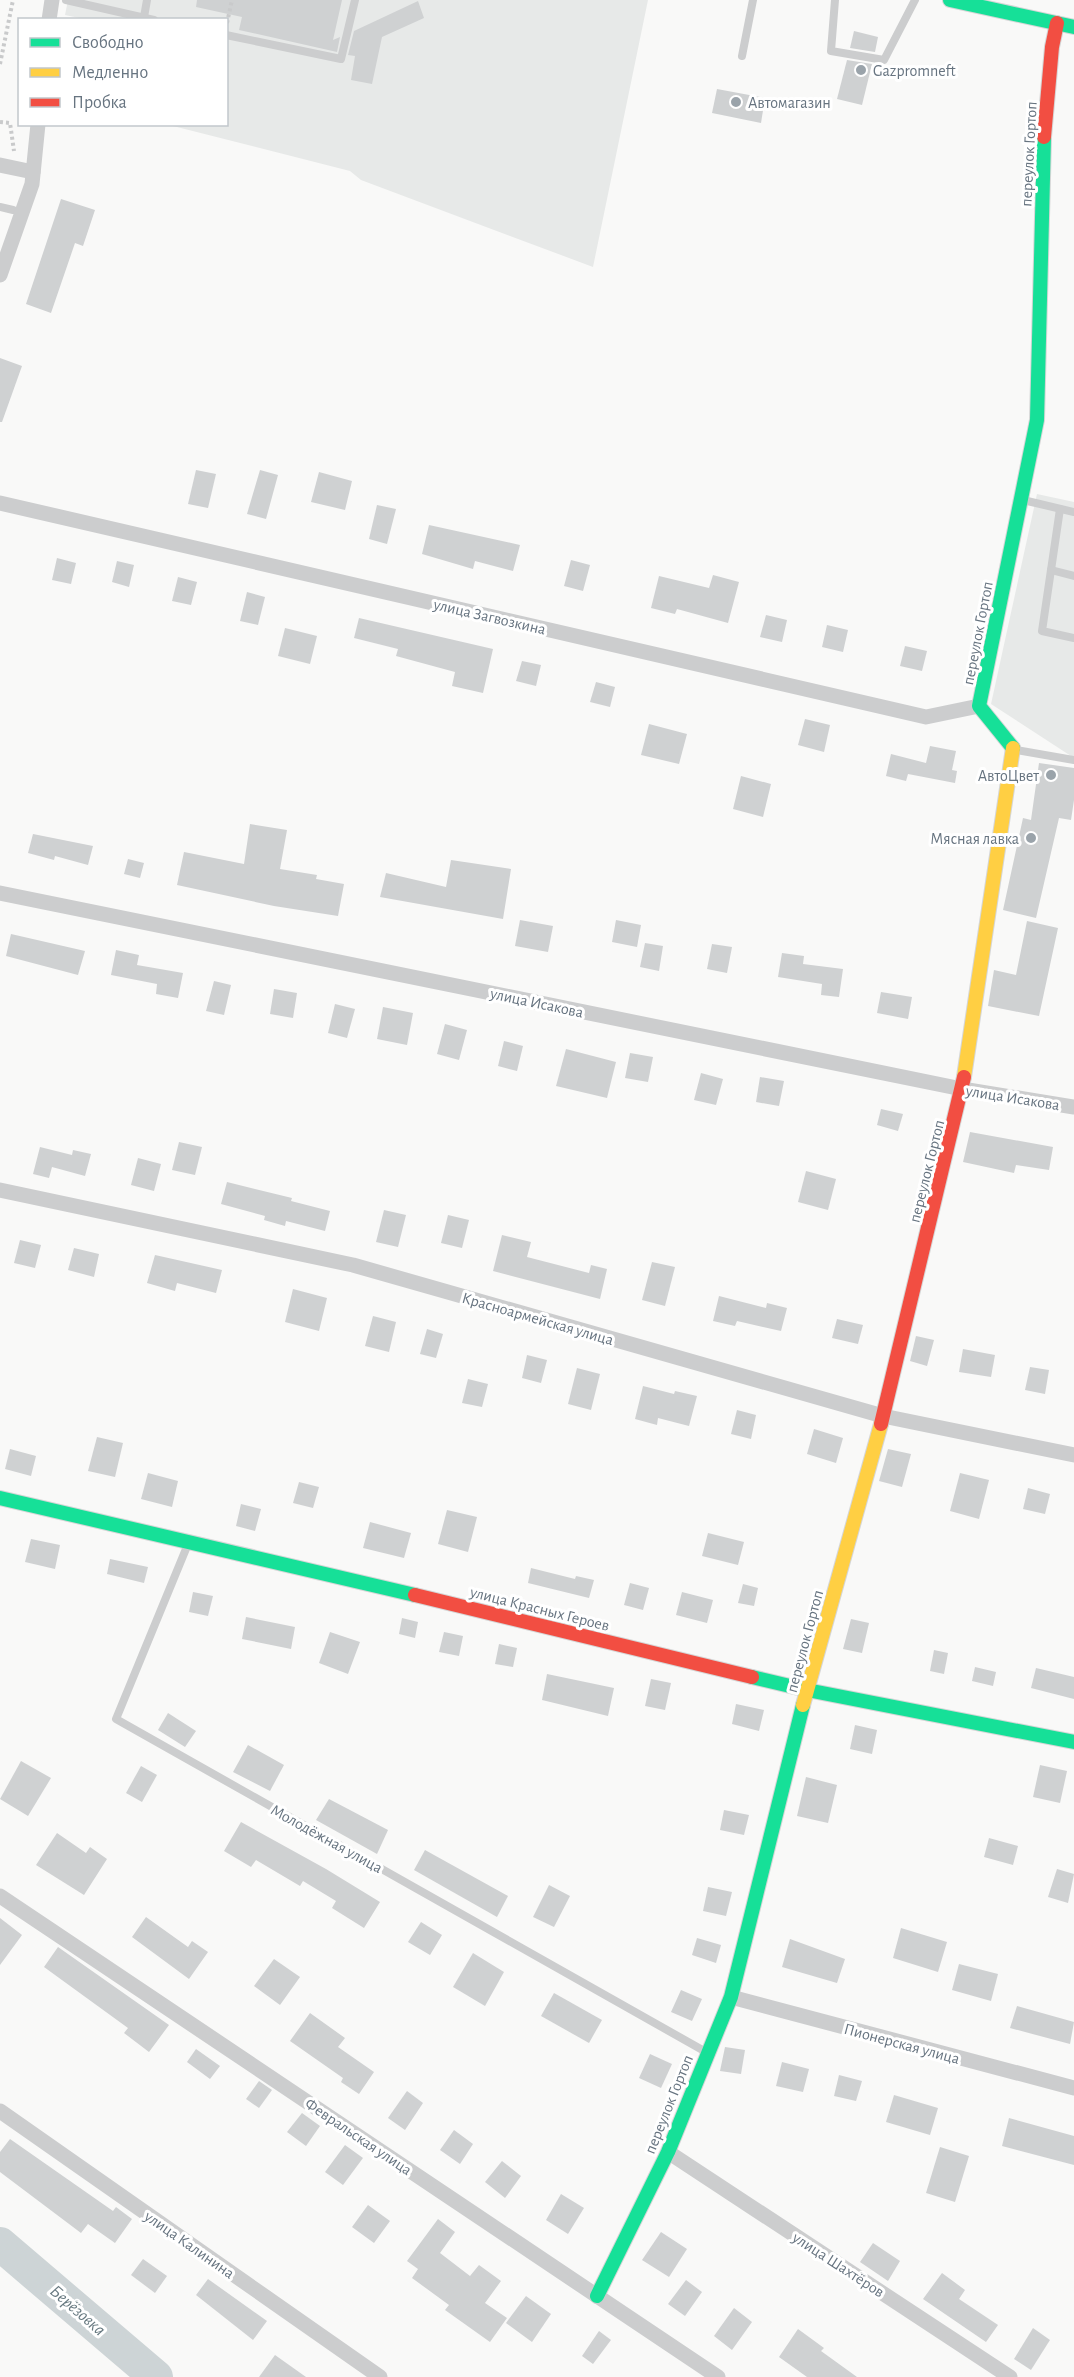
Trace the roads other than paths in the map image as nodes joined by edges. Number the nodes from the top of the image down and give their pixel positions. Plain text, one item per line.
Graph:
1 (52, 0) edge
2 (66, 0) edge
3 (147, 0) edge
4 (355, 0) edge
5 (753, 0) edge
6 (835, 0) edge
7 (915, 0) edge
8 (950, 0) edge
9 (50, 18) edge
10 (144, 18) joint
11 (1057, 23) junction
12 (1074, 27) edge
13 (228, 35) edge
14 (742, 56) dead end
15 (38, 126) edge
16 (0, 165) edge
17 (33, 172) junction
18 (0, 207) edge
19 (13, 210) dead end
20 (0, 274) edge
21 (1021, 500) junction
22 (0, 503) edge
23 (1060, 509) junction
24 (1074, 512) edge
25 (1051, 570) junction
26 (1074, 576) edge
27 (1074, 638) edge
28 (979, 706) junction
29 (1014, 750) junction
30 (1074, 760) edge
31 (0, 892) edge
32 (962, 1089) junction
33 (1074, 1107) edge
34 (0, 1190) edge
35 (883, 1416) junction
36 (1074, 1455) edge
37 (0, 1498) edge
38 (189, 1540) junction
39 (807, 1690) junction
40 (1074, 1742) edge
41 (0, 1896) edge
42 (731, 1997) junction
43 (707, 2052) junction
44 (1074, 2088) edge
45 (0, 2111) edge
46 (668, 2152) junction
47 (597, 2296) junction
48 (380, 2377) edge
49 (718, 2377) edge
50 (1010, 2377) edge

1 - 9 street
2 - 10 lane
3 - 10 lane
4 - 13 lane
5 - 14 lane
6 - 7 lane
8 - 11 street
11 - 12 street
11 - 21 street, переулок Гортоп
15 - 17 street
16 - 17 street
17 - 20 street
18 - 19 lane
21 - 23 lane
21 - 28 street, переулок Гортоп
22 - 28 street, улица Загвозкина
23 - 24 lane
23 - 25 lane
25 - 26 lane
25 - 27 lane
28 - 29 street, переулок Гортоп
29 - 30 lane
29 - 32 street, переулок Гортоп
31 - 32 street, улица Исакова
32 - 33 street, улица Исакова
32 - 35 street, переулок Гортоп
34 - 35 street, Красноармейская улица
35 - 36 street, Красноармейская улица
35 - 39 street, переулок Гортоп
37 - 38 street, улица Красных Героев
38 - 39 street, улица Красных Героев
38 - 43 lane, Молодёжная улица
39 - 40 street, улица Красных Героев
39 - 42 street, переулок Гортоп
41 - 47 street, Февральская улица
42 - 43 street, переулок Гортоп
42 - 44 street, Пионерская улица
43 - 46 street, переулок Гортоп
45 - 48 street, улица Калинина
46 - 47 street, переулок Гортоп
46 - 50 street, улица Шахтёров
47 - 49 street, Февральская улица

